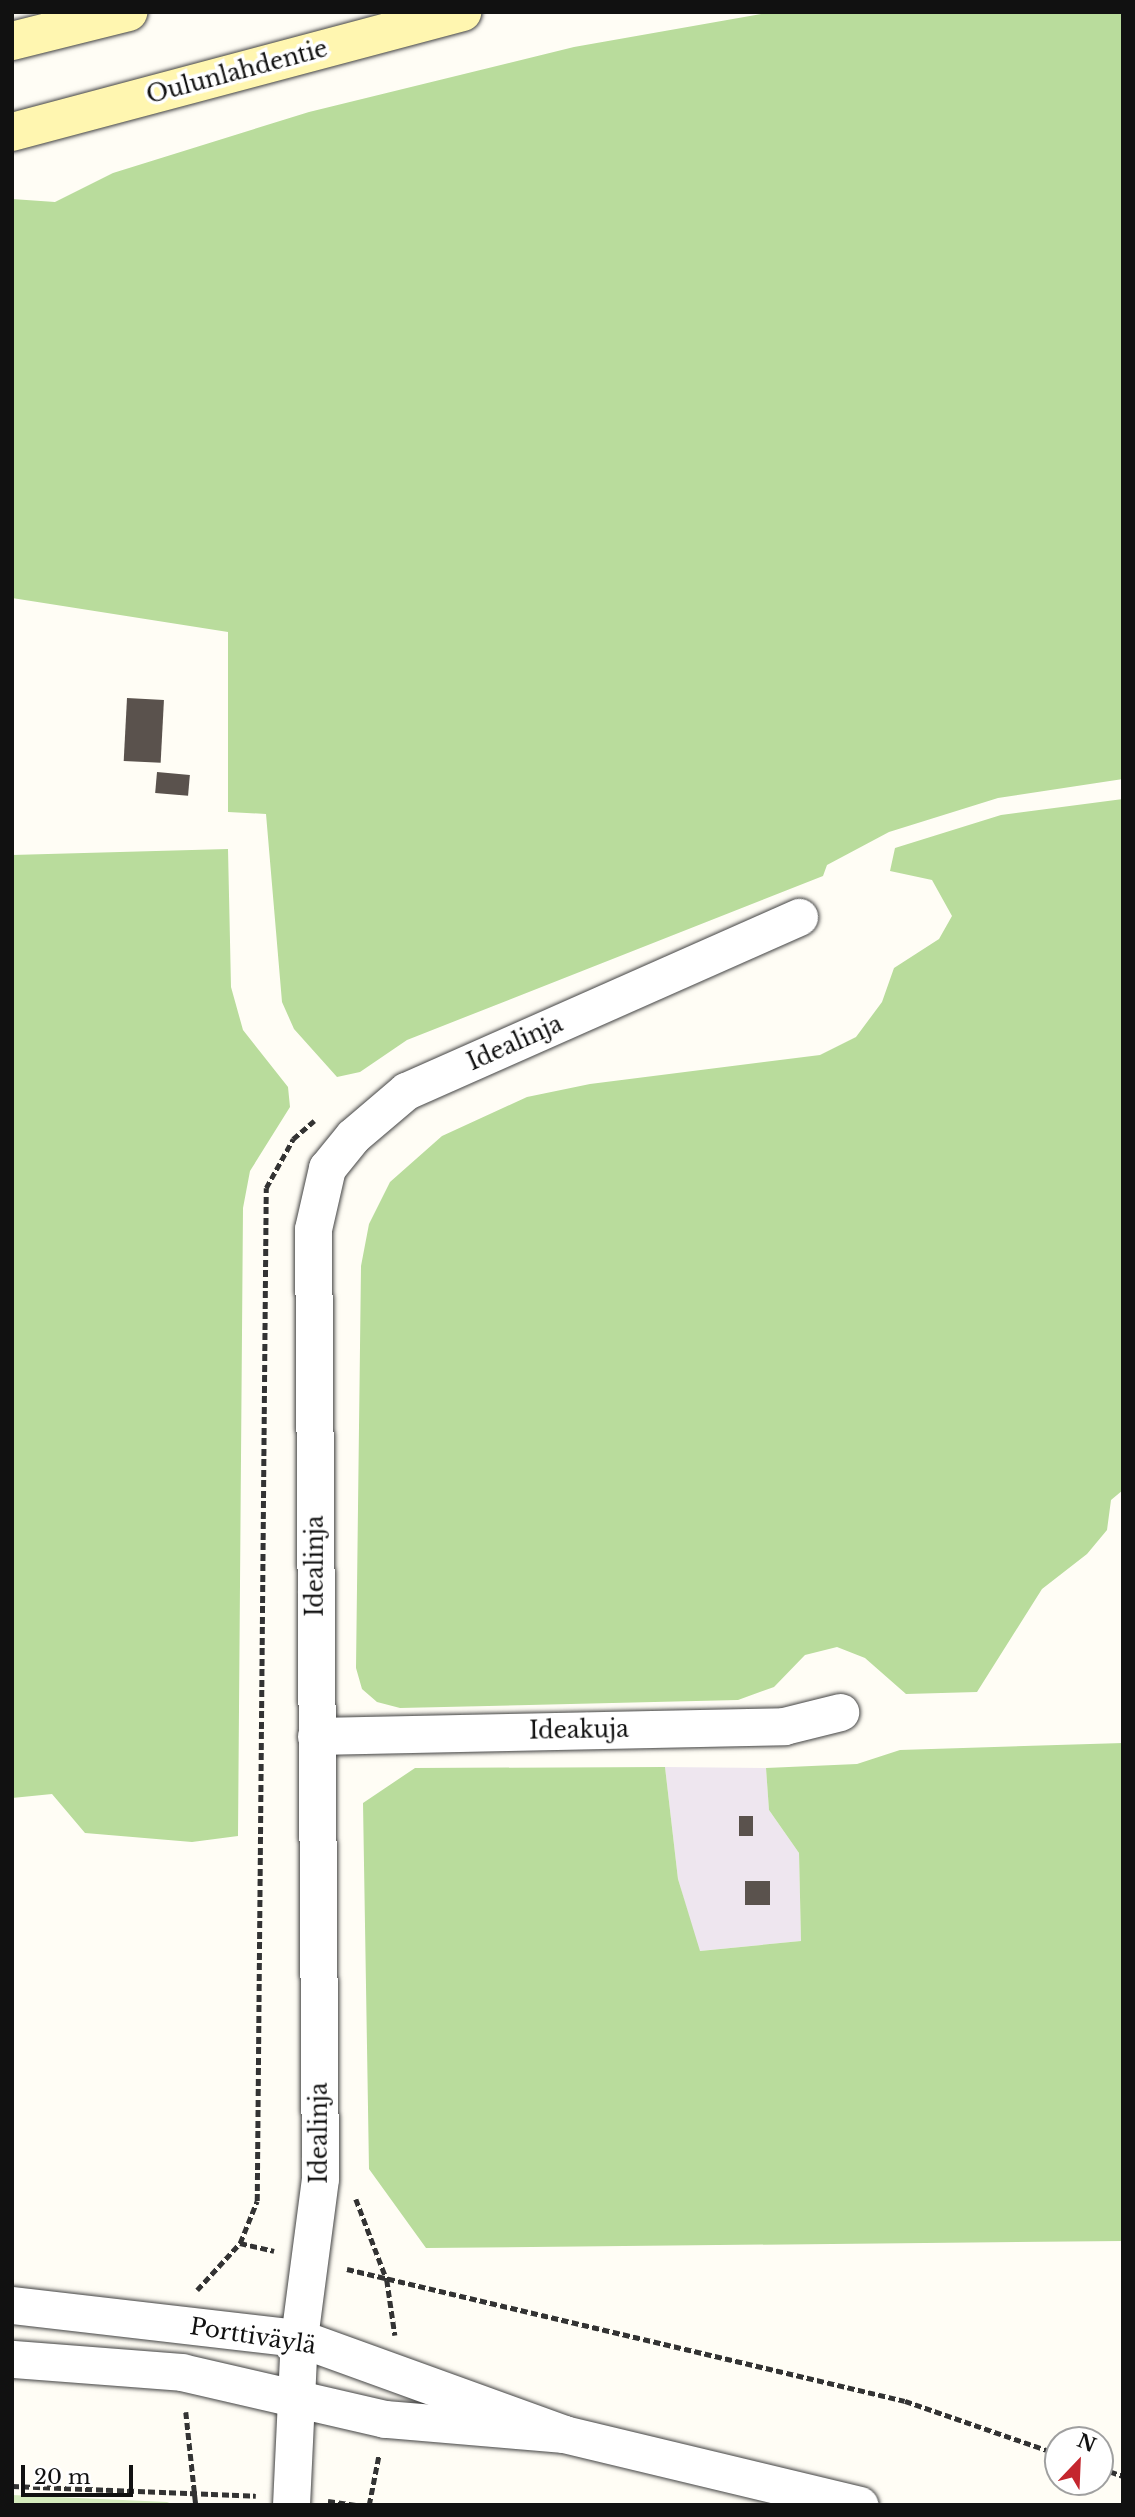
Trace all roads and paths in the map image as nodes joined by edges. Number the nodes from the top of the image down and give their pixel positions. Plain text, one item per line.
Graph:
1 (128, 12) edge
2 (462, 12) edge
3 (12, 41) edge
4 (12, 132) edge
5 (799, 917) dead end
6 (319, 1116) dead end
7 (840, 1712) dead end
8 (316, 1736) junction
9 (240, 2243) junction
10 (310, 2260) junction
11 (12, 2305) edge
12 (189, 2324) junction
13 (299, 2338) junction
14 (12, 2359) edge
15 (183, 2372) junction
16 (295, 2398) junction
17 (564, 2434) junction
18 (1044, 2449) edge
19 (12, 2486) edge
20 (194, 2496) junction
21 (291, 2501) edge
22 (196, 2505) edge
23 (358, 2505) edge
24 (860, 2505) edge

1 - 3 main road
2 - 4 main road, Oulunlahdentie
5 - 8 street, Idealinja
6 - 9 path
7 - 8 street, Ideakuja
8 - 10 street, Idealinja
9 - 10 path
9 - 12 path
10 - 13 street, Idealinja
10 - 18 path
11 - 12 street, Porttiväylä
12 - 13 street, Porttiväylä
13 - 16 street, Idealinja
13 - 17 street, Porttiväylä
14 - 15 street, Porttiväylä
15 - 16 street, Porttiväylä
15 - 20 path
16 - 17 street, Porttiväylä
16 - 21 street, Idealinja
17 - 24 street, Porttiväylä
19 - 20 path
20 - 21 path
20 - 22 path
21 - 23 path

